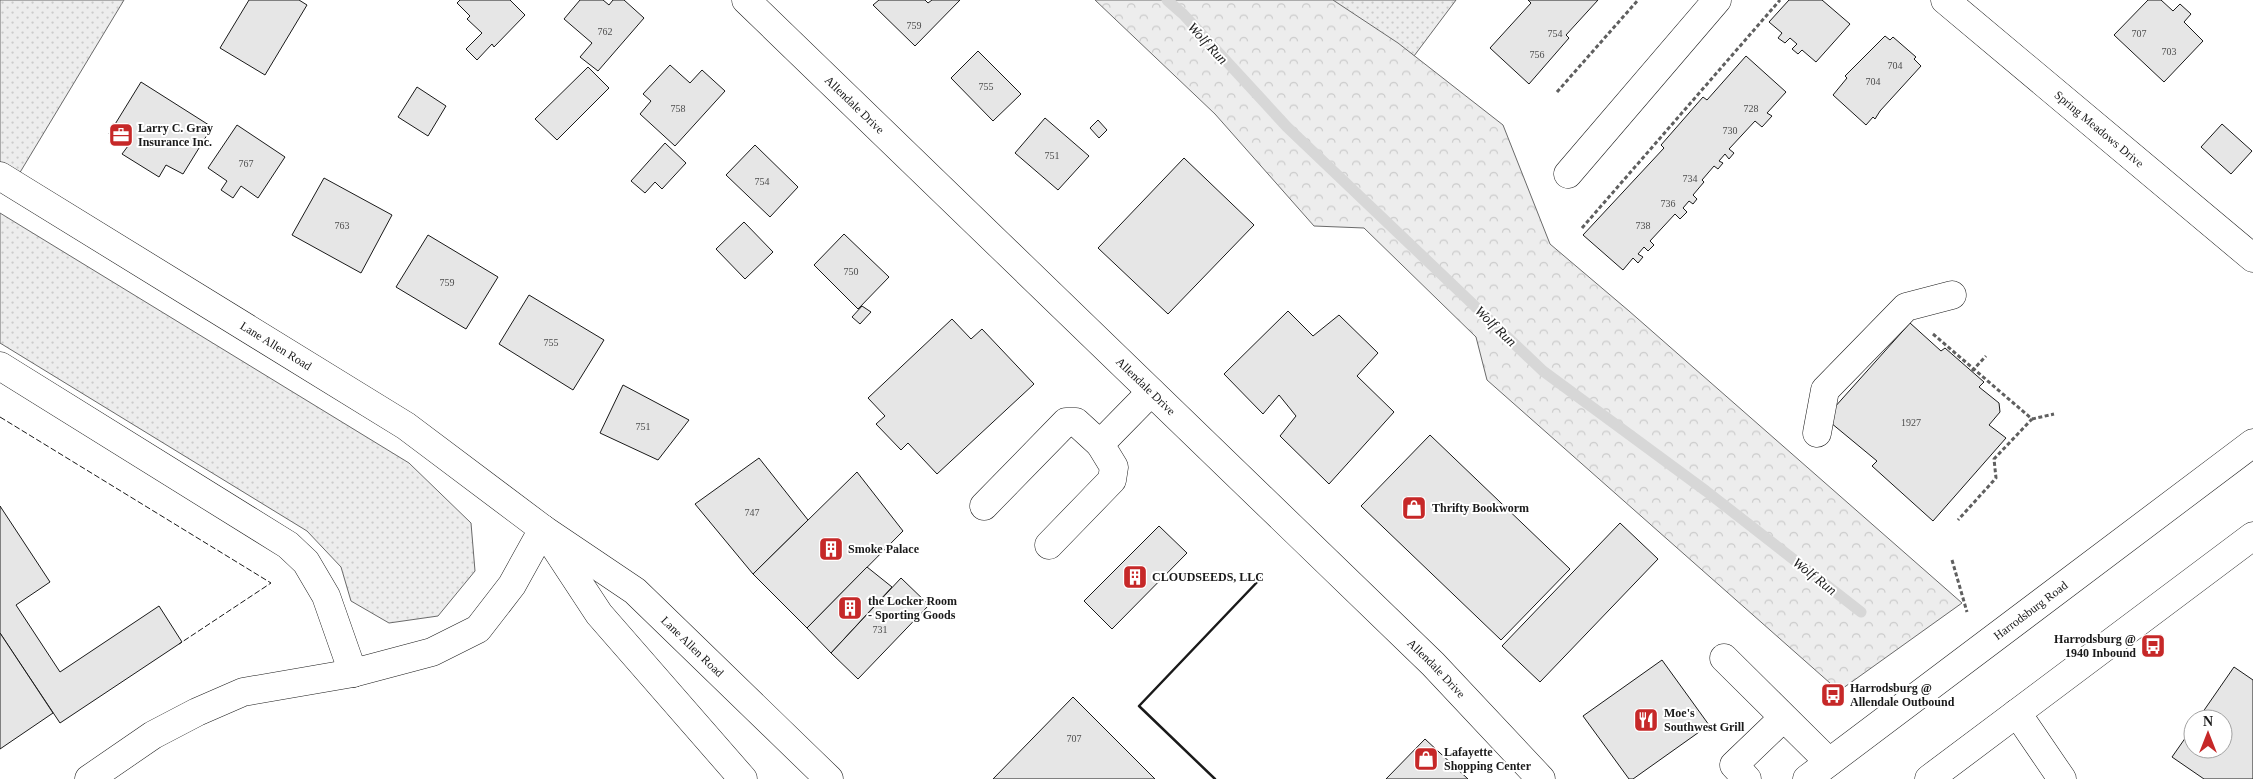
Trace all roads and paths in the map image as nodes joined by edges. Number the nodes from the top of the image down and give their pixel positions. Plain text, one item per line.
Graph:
1 (746, 0) edge
2 (1638, 0) edge
3 (1717, 0) edge
4 (1780, 0) edge
5 (1946, 0) edge
6 (1557, 92) dead end
7 (1568, 174) dead end
8 (0, 176) edge
9 (1582, 228) dead end
10 (2253, 258) edge
11 (1952, 295) dead end
12 (1928, 330) dead end
13 (1986, 356) dead end
14 (0, 366) edge
15 (1973, 370) junction
16 (1151, 392) junction
17 (2054, 414) dead end
18 (2032, 419) junction
19 (1817, 433) dead end
20 (2253, 443) edge
21 (1100, 444) junction
22 (984, 506) dead end
23 (1958, 520) dead end
24 (543, 529) junction
25 (2253, 536) edge
26 (1049, 545) dead end
27 (1952, 560) dead end
28 (1966, 612) dead end
29 (1724, 658) dead end
30 (353, 673) junction
31 (2018, 713) junction
32 (1783, 718) junction
33 (1829, 762) junction
34 (89, 779) edge
35 (742, 779) edge
36 (829, 779) edge
37 (1541, 779) edge
38 (1747, 779) edge
39 (1807, 779) edge
40 (1929, 779) edge
41 (2062, 779) edge

1 - 16 main road, Allendale Drive
2 - 6 path
3 - 7 main road
4 - 9 path
5 - 10 main road, Spring Meadows Drive
8 - 24 main road, Lane Allen Road
11 - 19 main road
12 - 15 path
13 - 15 path
14 - 30 main road
15 - 18 path
16 - 21 main road
16 - 37 main road, Allendale Drive
17 - 18 path
18 - 23 path
20 - 33 main road, Harrodsburg Road
21 - 22 main road
21 - 26 main road
24 - 30 main road
24 - 35 main road, Lane Allen Road
24 - 36 main road, Lane Allen Road
25 - 31 main road
27 - 28 path
29 - 32 main road
30 - 34 main road
31 - 40 main road
31 - 41 main road
32 - 33 main road
32 - 38 main road
33 - 39 main road, Harrodsburg Road

